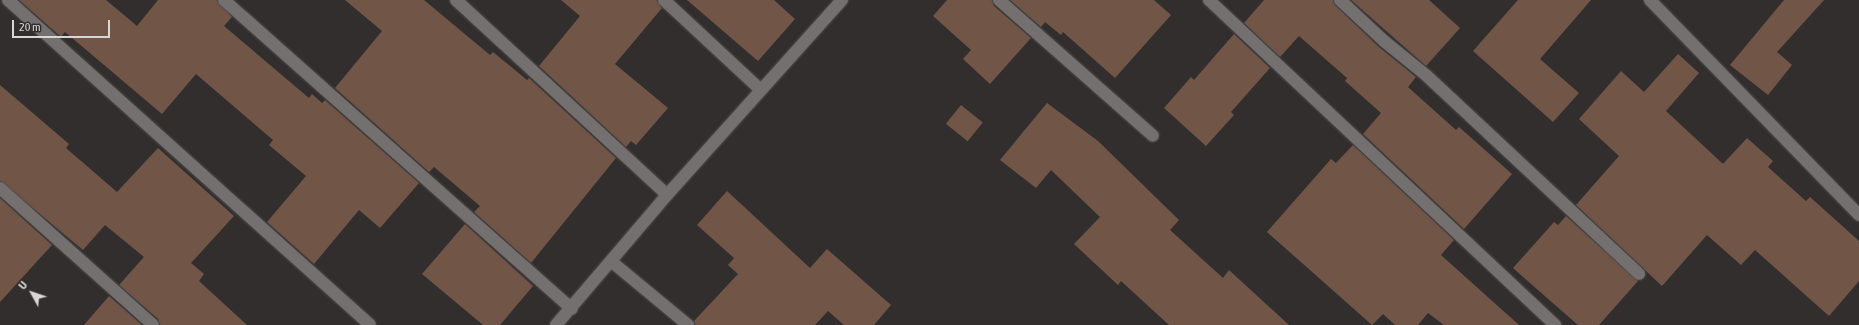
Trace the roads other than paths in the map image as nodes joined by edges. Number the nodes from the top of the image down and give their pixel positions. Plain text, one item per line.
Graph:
1 (8, 0) edge
2 (224, 0) edge
3 (456, 0) edge
4 (664, 0) edge
5 (842, 0) edge
6 (999, 0) edge
7 (1209, 0) edge
8 (1340, 0) edge
9 (1650, 0) edge
10 (761, 90) junction
11 (1153, 136) dead end
12 (0, 188) edge
13 (666, 195) junction
14 (1859, 215) edge
15 (612, 262) junction
16 (1639, 274) dead end
17 (572, 309) junction
18 (153, 325) edge
19 (370, 325) edge
20 (556, 325) edge
21 (688, 325) edge
22 (1555, 325) edge

1 - 19 street
2 - 17 street
3 - 13 street
4 - 10 street
5 - 10 street
6 - 11 street
7 - 22 street
8 - 16 street
9 - 14 street
10 - 13 street
12 - 18 street
13 - 15 street
15 - 17 street
15 - 21 street
17 - 20 street

